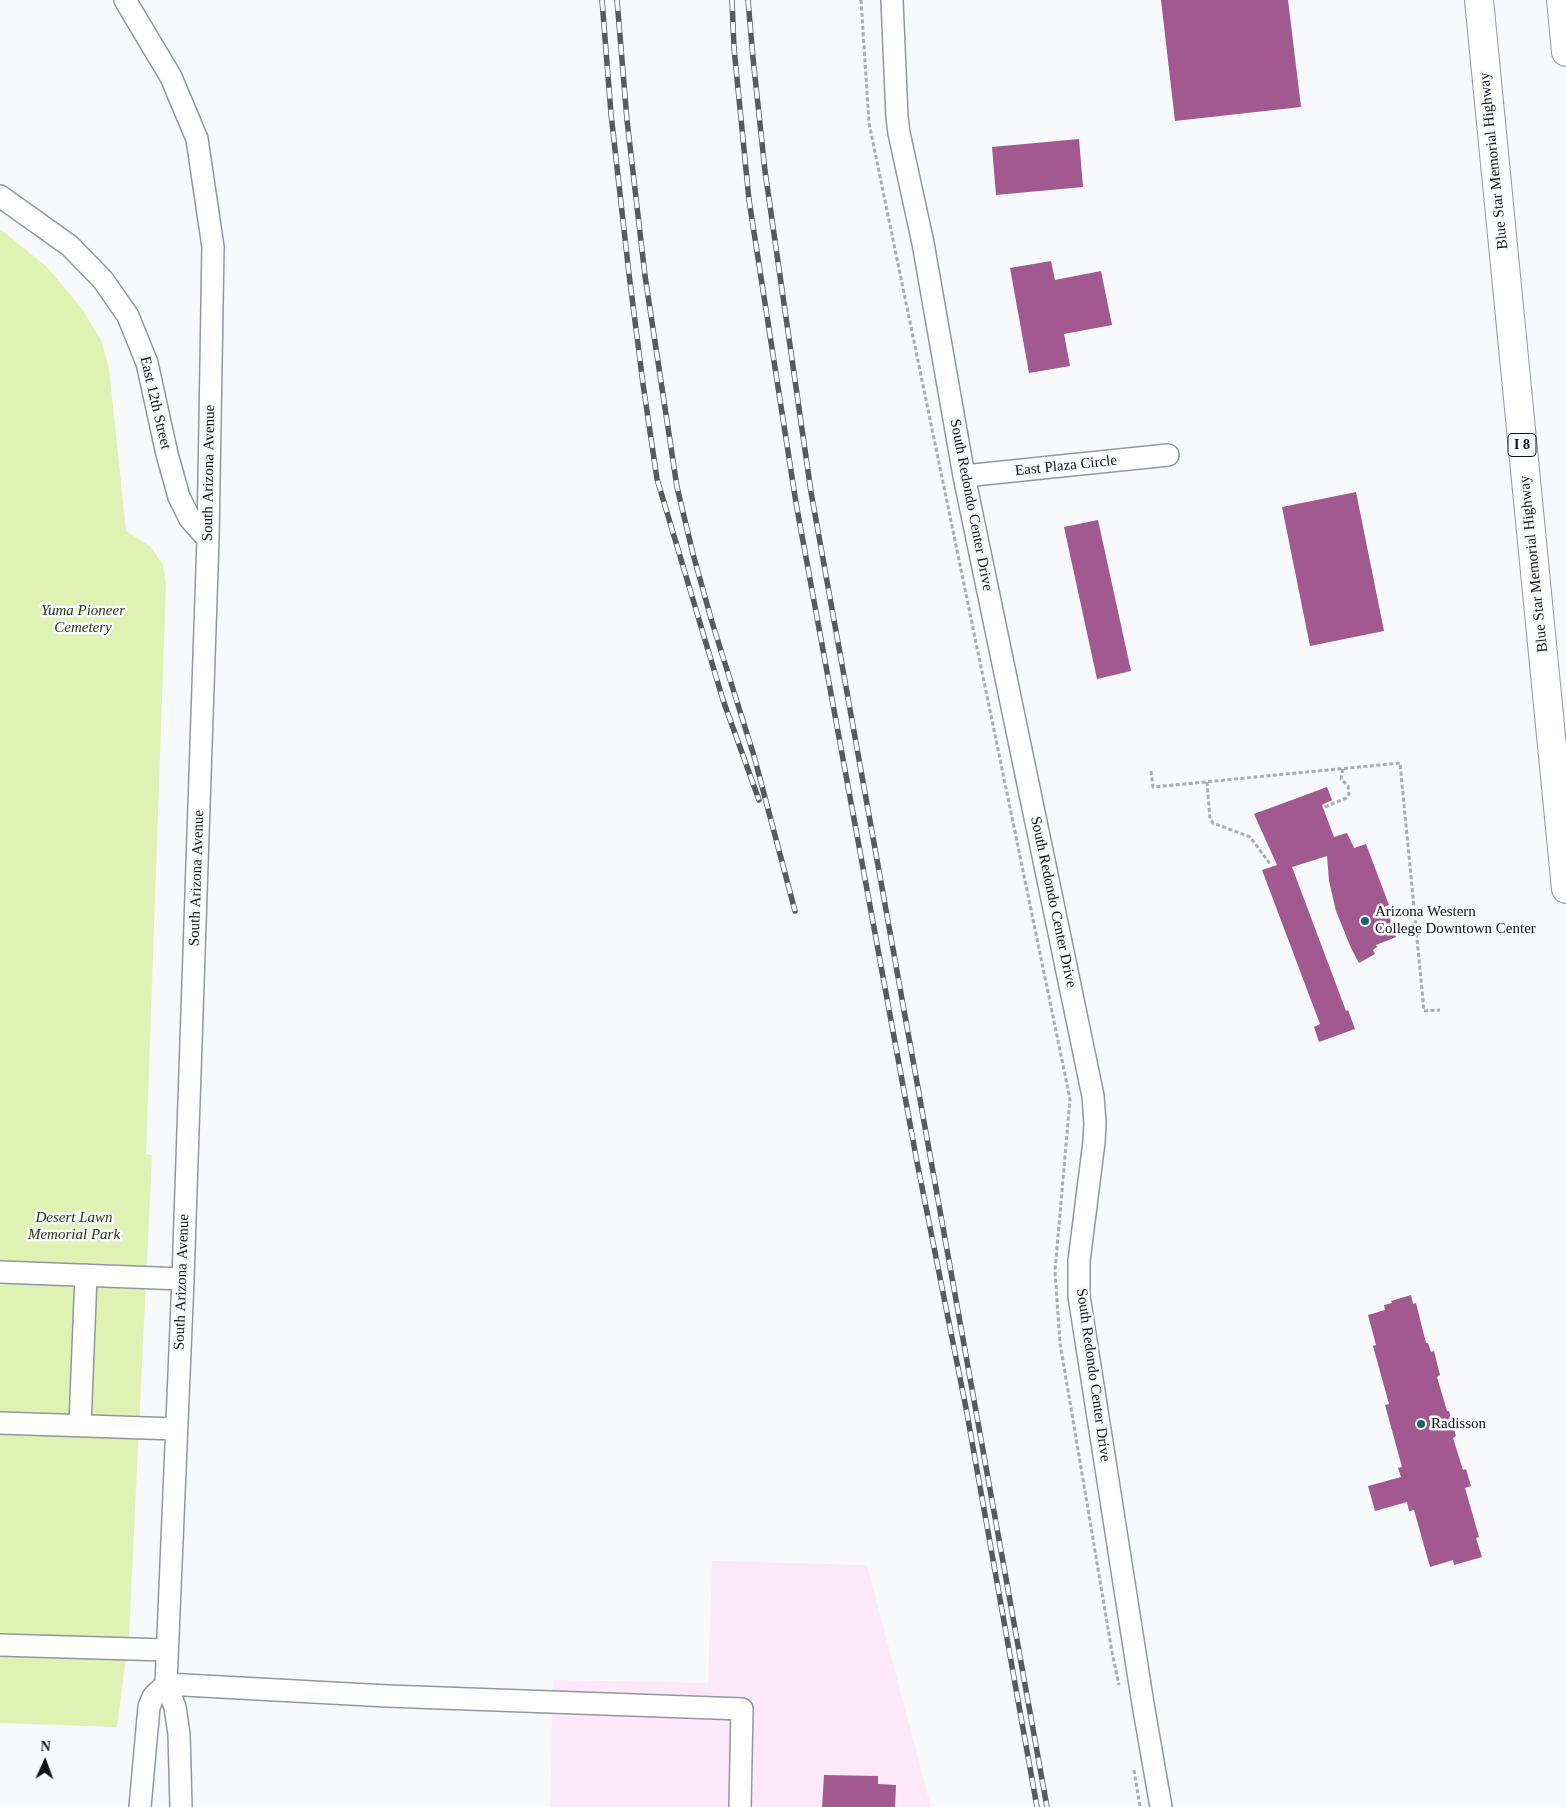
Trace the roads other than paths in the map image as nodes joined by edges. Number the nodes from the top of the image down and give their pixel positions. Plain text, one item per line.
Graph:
1 (125, 0) edge
2 (892, 0) edge
3 (1479, 0) edge
4 (1561, 0) edge
5 (1566, 52) edge
6 (0, 196) edge
7 (1168, 455) dead end
8 (964, 476) junction
9 (208, 539) junction
10 (1566, 889) edge
11 (0, 1272) edge
12 (86, 1275) junction
13 (183, 1279) junction
14 (0, 1423) edge
15 (80, 1426) junction
16 (176, 1429) junction
17 (0, 1645) edge
18 (166, 1650) junction
19 (166, 1684) junction
20 (140, 1807) edge
21 (181, 1807) edge
22 (740, 1807) edge
23 (1161, 1807) edge

1 - 9 street, South Arizona Avenue
2 - 8 street, South Redondo Center Drive
3 - 10 highway, Blue Star Memorial Highway / I 8
4 - 5 highway
6 - 9 street, East 12th Street
7 - 8 street, East Plaza Circle
8 - 23 street, South Redondo Center Drive
9 - 13 street, South Arizona Avenue
11 - 12 street
12 - 13 street
12 - 15 street
13 - 16 street, South Arizona Avenue
14 - 15 street
15 - 16 street
16 - 18 street, South Arizona Avenue
17 - 18 street
18 - 19 street, South Arizona Avenue
19 - 20 street
19 - 21 street, South Arizona Avenue
19 - 22 street

